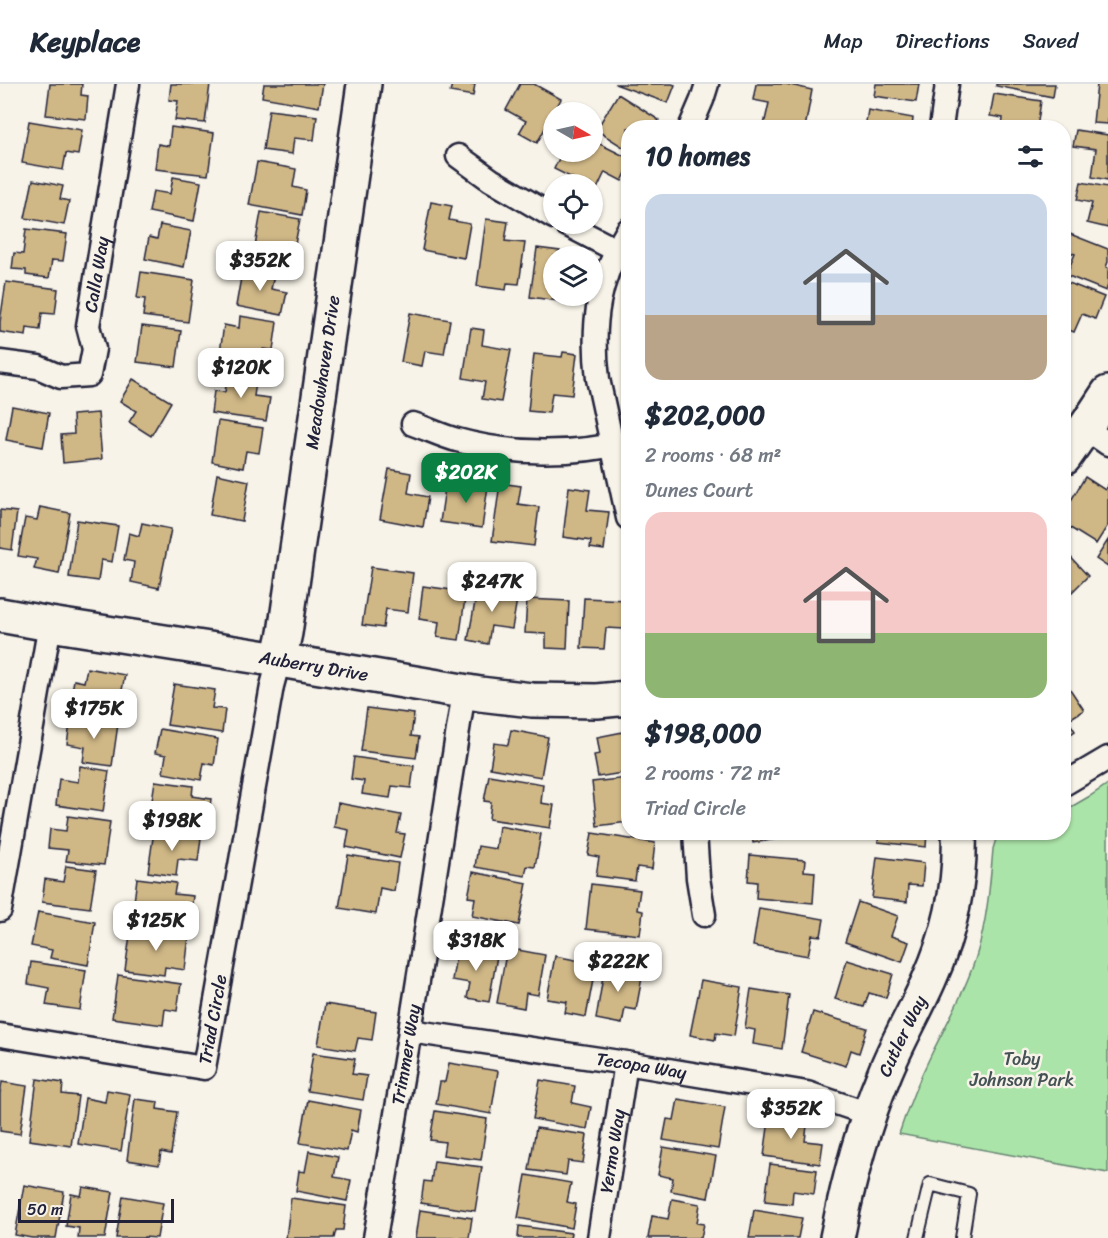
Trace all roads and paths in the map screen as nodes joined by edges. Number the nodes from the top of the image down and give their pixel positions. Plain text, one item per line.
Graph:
1 (128, 84) edge
2 (364, 84) edge
3 (706, 84) edge
4 (947, 84) edge
5 (693, 120) edge
6 (942, 120) edge
7 (458, 156) dead end
8 (543, 211) edge
9 (585, 234) edge
10 (621, 242) edge
11 (616, 250) junction
12 (0, 362) edge
13 (1108, 393) edge
14 (413, 424) dead end
15 (1097, 436) edge
16 (620, 444) edge
17 (1071, 453) edge
18 (0, 615) edge
19 (50, 624) junction
20 (279, 660) junction
21 (464, 692) junction
22 (621, 699) edge
23 (1108, 758) edge
24 (1071, 780) edge
25 (696, 840) edge
26 (959, 840) edge
27 (0, 910) edge
28 (704, 915) dead end
29 (410, 1031) junction
30 (0, 1035) edge
31 (626, 1063) junction
32 (869, 1114) junction
33 (375, 1238) edge
34 (599, 1238) edge
35 (837, 1238) edge
36 (917, 1238) edge
37 (962, 1238) edge

1 - 12 street, Calla Way
2 - 20 street, Meadowhaven Drive
3 - 5 street
4 - 6 street
7 - 8 street
9 - 11 street
10 - 11 street
11 - 16 street
13 - 15 street
14 - 16 street
15 - 17 street
18 - 19 street, Auberry Drive
19 - 20 street, Auberry Drive
19 - 27 street
20 - 21 street, Auberry Drive
20 - 30 street, Triad Circle
21 - 22 street, Auberry Drive
21 - 29 street, Trimmer Way
23 - 24 street
25 - 28 street
26 - 32 street, Cutler Way
29 - 31 street, Tecopa Way
29 - 33 street, Trimmer Way
31 - 32 street, Tecopa Way
31 - 34 street, Yermo Way
32 - 35 street, Cutler Way
36 - 37 lane

